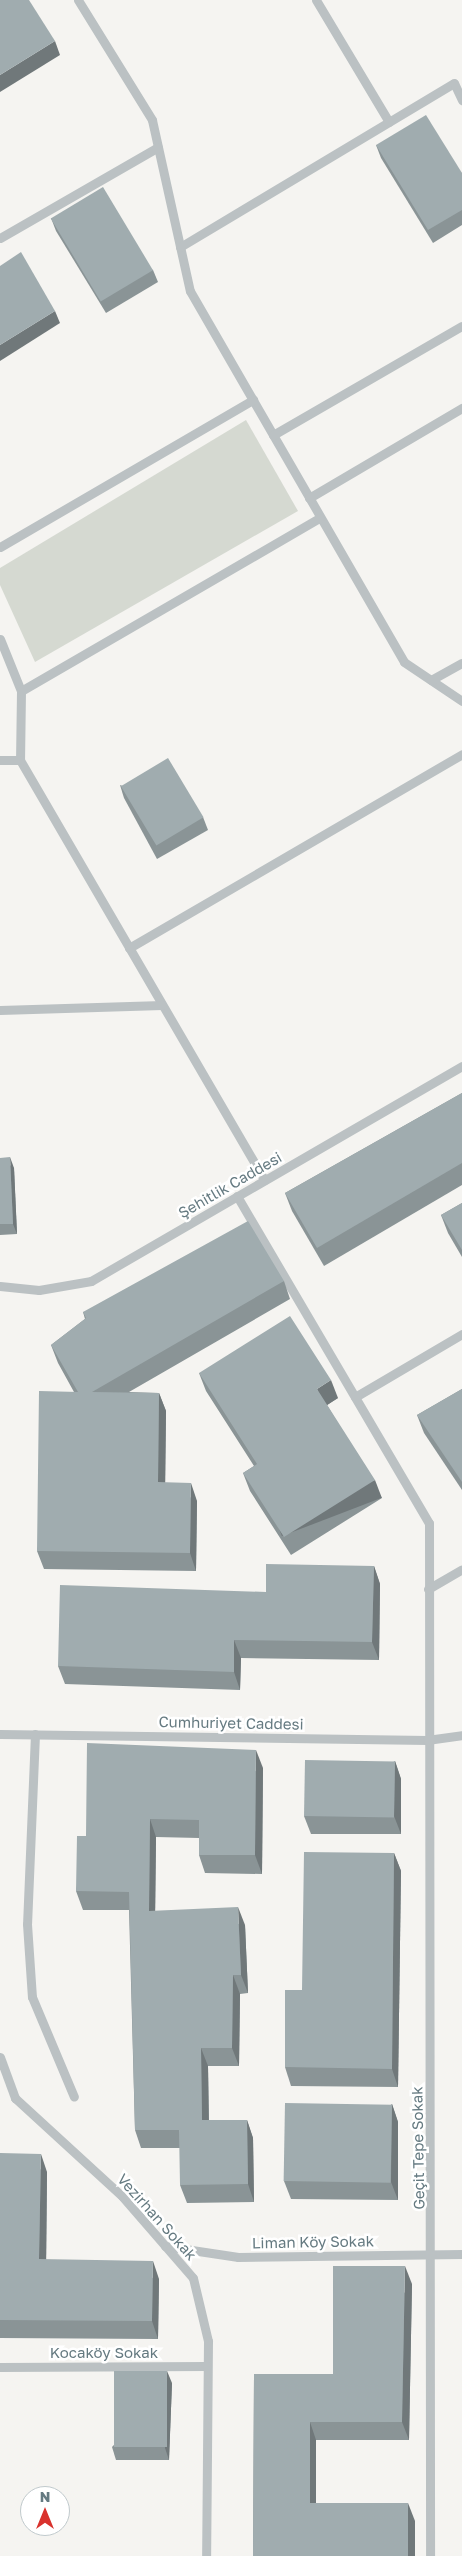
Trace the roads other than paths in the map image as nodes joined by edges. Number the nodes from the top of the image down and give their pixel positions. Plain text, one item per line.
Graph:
1 (78, 0) edge
2 (316, 0) edge
3 (462, 100) edge
4 (389, 122) junction
5 (158, 147) junction
6 (0, 238) edge
7 (180, 247) junction
8 (462, 326) edge
9 (253, 400) junction
10 (462, 408) edge
11 (273, 435) junction
12 (309, 498) junction
13 (320, 518) junction
14 (0, 547) edge
15 (0, 638) edge
16 (462, 663) edge
17 (431, 680) junction
18 (22, 691) junction
19 (462, 701) edge
20 (462, 754) edge
21 (0, 760) edge
22 (20, 760) junction
23 (129, 948) junction
24 (162, 1005) junction
25 (0, 1010) edge
26 (462, 1066) edge
27 (264, 1180) junction
28 (236, 1196) junction
29 (0, 1286) edge
30 (462, 1334) edge
31 (355, 1397) junction
32 (462, 1569) edge
33 (428, 1589) junction
34 (0, 1734) edge
35 (35, 1734) junction
36 (462, 1734) edge
37 (427, 1740) junction
38 (0, 2057) edge
39 (2, 2079) edge
40 (74, 2097) dead end
41 (166, 2246) junction
42 (432, 2254) junction
43 (462, 2254) edge
44 (207, 2366) junction
45 (0, 2367) edge
46 (206, 2556) edge
47 (430, 2556) edge

1 - 5 street
2 - 4 street
3 - 4 street
4 - 7 street
5 - 6 street
5 - 7 street
7 - 9 street
8 - 11 street
9 - 11 street
9 - 14 street
10 - 12 street
11 - 12 street
12 - 13 street
13 - 17 street
13 - 18 street
15 - 18 street
16 - 17 street
17 - 19 street
18 - 22 street
20 - 23 street
21 - 22 street
22 - 23 street
23 - 24 street
24 - 25 street
24 - 27 street
26 - 27 street, Şehitlik Caddesi
27 - 28 street, Şehitlik Caddesi
28 - 29 street, Şehitlik Caddesi
28 - 31 street, Geçit Tepe Sokak
30 - 31 street
31 - 33 street, Geçit Tepe Sokak
32 - 33 street
33 - 37 street, Geçit Tepe Sokak
34 - 35 street, Cumhuriyet Caddesi
35 - 37 street, Cumhuriyet Caddesi
35 - 40 street
36 - 37 street, Cumhuriyet Caddesi
37 - 42 street, Geçit Tepe Sokak
38 - 39 street, Vezirhan Sokak
39 - 41 street, Vezirhan Sokak
41 - 42 street, Liman Köy Sokak
41 - 44 street, Vezirhan Sokak
42 - 43 street, Liman Köy Sokak
42 - 47 street, Geçit Tepe Sokak
44 - 45 street, Kocaköy Sokak
44 - 46 street, Vezirhan Sokak

